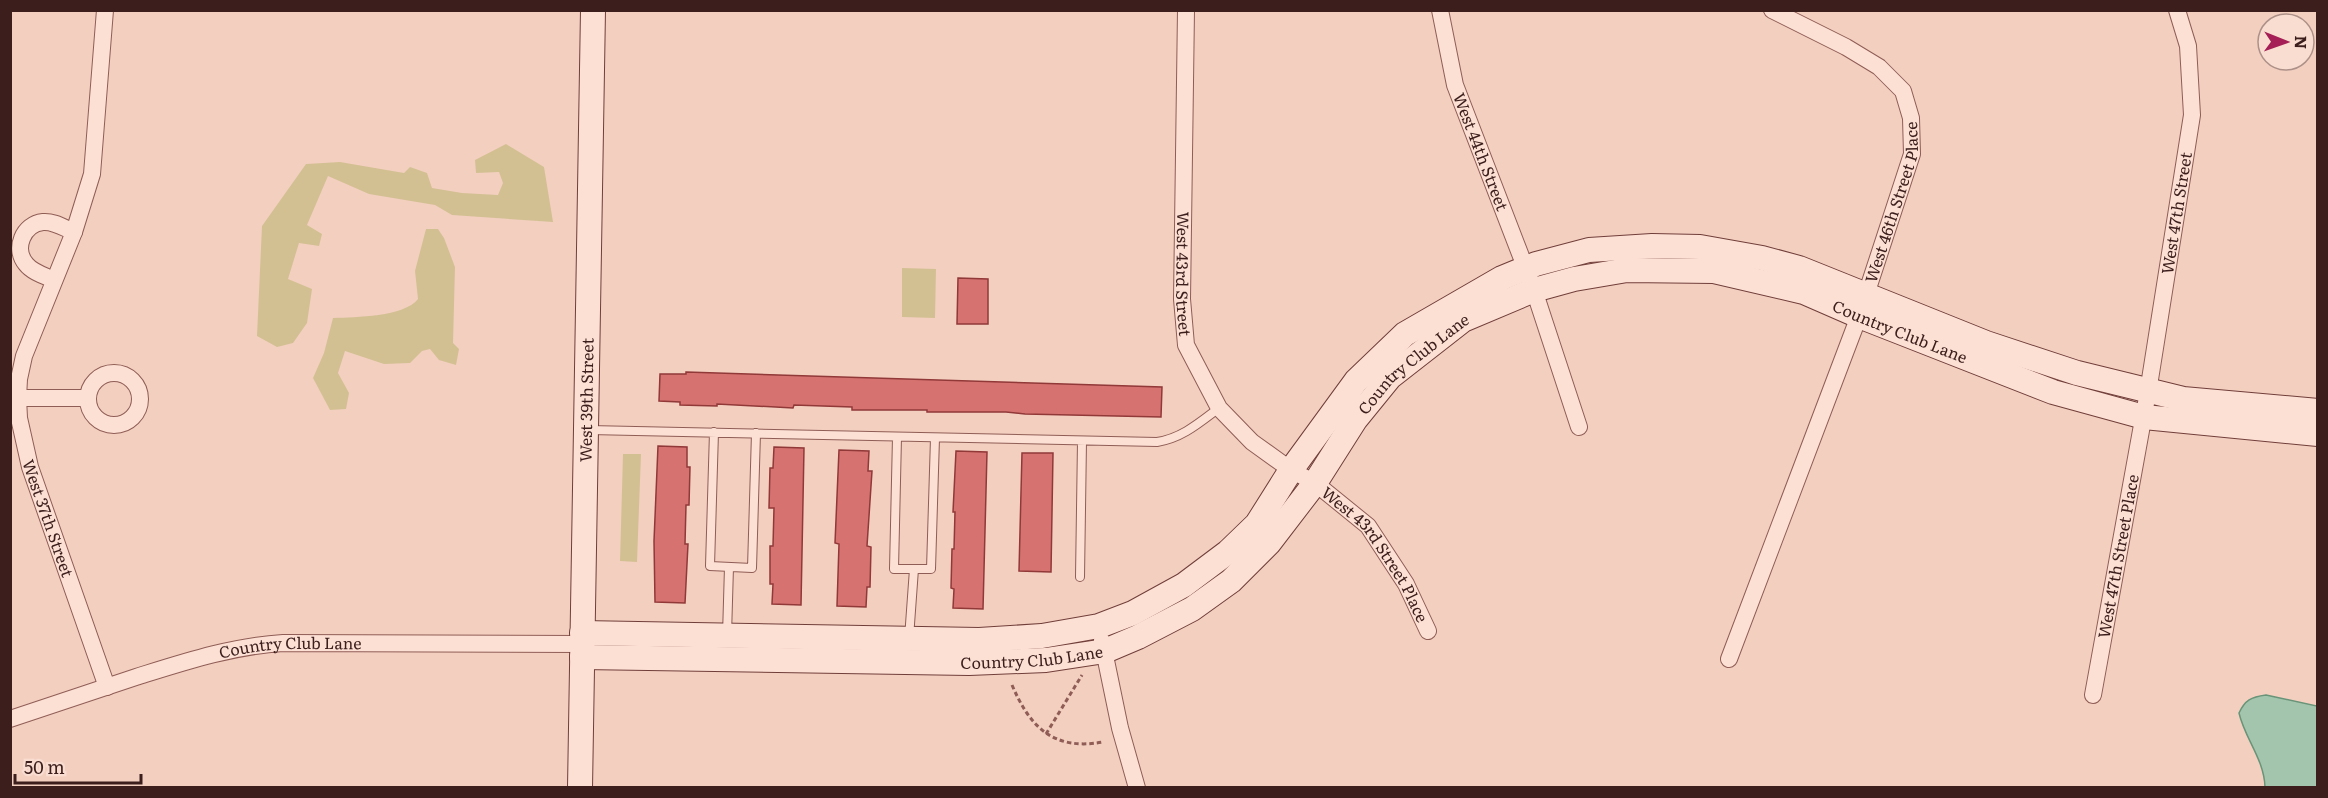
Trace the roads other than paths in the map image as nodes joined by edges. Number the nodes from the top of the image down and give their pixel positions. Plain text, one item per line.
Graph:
1 (105, 10) edge
2 (593, 10) edge
3 (1186, 10) edge
4 (1440, 10) edge
5 (1772, 10) edge
6 (2177, 10) edge
7 (74, 232) junction
8 (1530, 279) junction
9 (54, 280) junction
10 (1863, 305) junction
11 (2148, 392) junction
12 (18, 398) junction
13 (88, 398) dead end
14 (1219, 408) junction
15 (2318, 411) edge
16 (2144, 417) junction
17 (1579, 427) dead end
18 (586, 429) junction
19 (714, 432) junction
20 (756, 433) junction
21 (2318, 434) edge
22 (897, 437) junction
23 (935, 438) junction
24 (1082, 441) junction
25 (1291, 470) junction
26 (1315, 483) junction
27 (729, 567) junction
28 (914, 569) junction
29 (1080, 577) dead end
30 (1099, 626) junction
31 (1428, 631) dead end
32 (727, 636) junction
33 (582, 645) junction
34 (909, 650) junction
35 (1105, 651) junction
36 (1729, 659) dead end
37 (107, 687) junction
38 (2093, 694) dead end
39 (10, 719) edge
40 (580, 788) edge
41 (1137, 788) edge

1 - 7 street, West 37th Street
2 - 18 street, West 39th Street
3 - 14 street, West 43rd Street
4 - 8 street, West 44th Street
5 - 10 street, West 46th Street Place
6 - 11 street, West 47th Street
7 - 9 street, West 37th Street
7 - 9 street
8 - 10 street, Country Club Lane
8 - 17 street, West 44th Street
8 - 25 street, Country Club Lane
8 - 26 street, Country Club Lane
9 - 12 street, West 37th Street
10 - 11 street, Country Club Lane
10 - 16 street, Country Club Lane
10 - 36 street, West 46th Street Place
11 - 15 street, Country Club Lane
11 - 16 street, West 47th Street
12 - 13 street
12 - 37 street, West 37th Street
14 - 24 lane
14 - 25 street, West 43rd Street
16 - 21 street, Country Club Lane
16 - 38 street, West 47th Street Place
18 - 19 lane
18 - 33 street, West 39th Street
19 - 20 lane
19 - 27 lane
20 - 22 lane
20 - 27 lane
22 - 23 lane
22 - 28 lane
23 - 24 lane
23 - 28 lane
24 - 29 lane
25 - 26 street, West 43rd Street
25 - 30 street, Country Club Lane
26 - 31 street, West 43rd Street Place
26 - 35 street, Country Club Lane
27 - 32 lane
28 - 34 lane
30 - 34 street, Country Club Lane
30 - 35 street
32 - 33 street, Country Club Lane
32 - 34 street, Country Club Lane
33 - 34 street, Country Club Lane
33 - 37 street, Country Club Lane
33 - 40 street, West 39th Street
34 - 35 street, Country Club Lane
35 - 41 street
37 - 39 street, Country Club Lane

